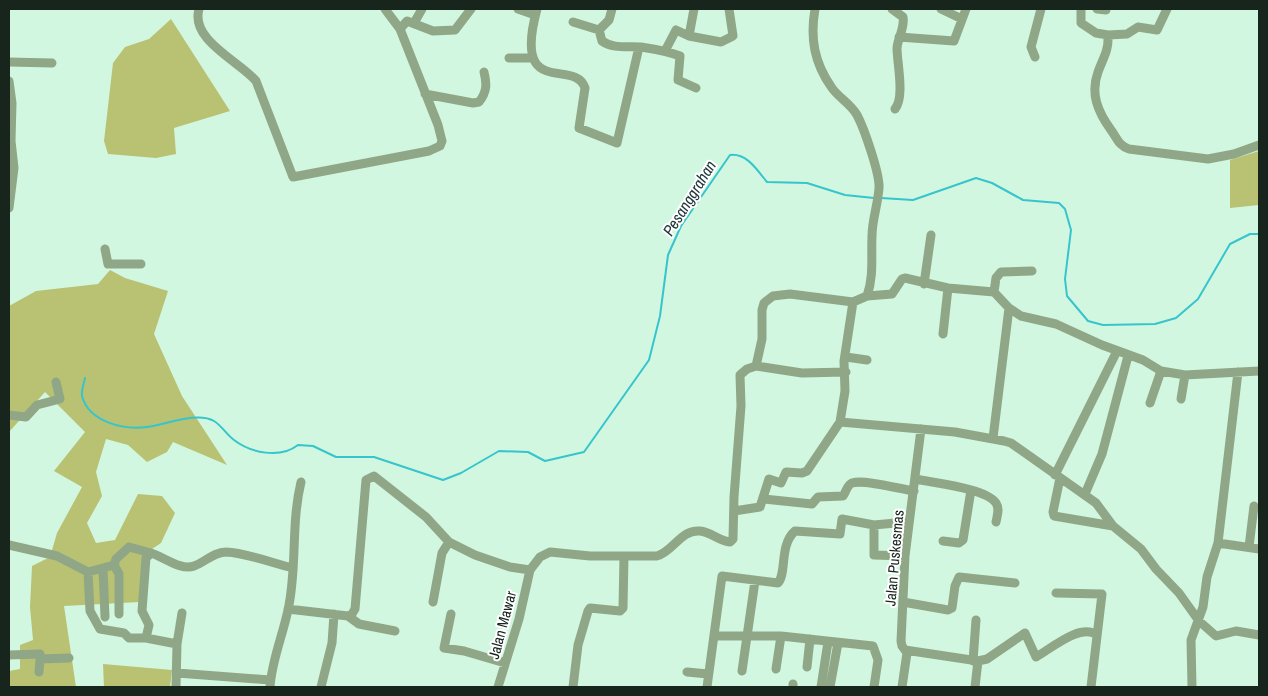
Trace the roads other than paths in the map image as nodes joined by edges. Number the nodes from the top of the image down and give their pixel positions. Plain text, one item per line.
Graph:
1 (199, 9) edge
2 (385, 9) edge
3 (422, 9) edge
4 (472, 9) edge
5 (518, 9) edge
6 (612, 9) edge
7 (694, 9) edge
8 (729, 9) edge
9 (815, 9) edge
10 (892, 9) edge
11 (941, 9) edge
12 (966, 9) edge
13 (1041, 9) edge
14 (1082, 9) edge
15 (1167, 9) edge
16 (536, 12) edge
17 (962, 19) junction
18 (573, 22) dead end
19 (414, 23) junction
20 (400, 29) junction
21 (599, 30) junction
22 (1108, 35) junction
23 (689, 36) junction
24 (899, 37) junction
25 (640, 47) junction
26 (665, 51) junction
27 (1036, 57) dead end
28 (509, 58) dead end
29 (532, 58) junction
30 (9, 62) edge
31 (52, 63) dead end
32 (484, 72) dead end
33 (9, 81) edge
34 (696, 88) dead end
35 (425, 94) junction
36 (895, 109) dead end
37 (10, 140) edge
38 (1259, 145) edge
39 (9, 208) edge
40 (931, 235) dead end
41 (104, 250) dead end
42 (141, 264) dead end
43 (1032, 271) dead end
44 (924, 284) junction
45 (948, 288) junction
46 (994, 292) junction
47 (867, 296) junction
48 (853, 302) junction
49 (1009, 308) junction
50 (943, 334) dead end
51 (1117, 351) junction
52 (846, 356) junction
53 (1128, 356) junction
54 (867, 360) dead end
55 (756, 366) junction
56 (1161, 371) junction
57 (1259, 371) edge
58 (846, 372) junction
59 (1238, 372) junction
60 (1184, 375) junction
61 (56, 382) dead end
62 (1181, 399) dead end
63 (1150, 403) dead end
64 (9, 415) edge
65 (840, 422) junction
66 (921, 429) junction
67 (993, 438) junction
68 (1057, 476) junction
69 (916, 479) junction
70 (301, 482) dead end
71 (971, 490) junction
72 (914, 491) junction
73 (1085, 494) junction
74 (764, 499) junction
75 (1254, 506) dead end
76 (734, 511) junction
77 (906, 522) dead end
78 (996, 522) dead end
79 (874, 525) junction
80 (1113, 526) junction
81 (943, 541) dead end
82 (449, 542) junction
83 (1218, 543) junction
84 (9, 544) edge
85 (1249, 548) junction
86 (1259, 549) edge
87 (151, 554) junction
88 (624, 556) junction
89 (905, 556) junction
90 (114, 565) junction
91 (103, 568) junction
92 (293, 568) junction
93 (530, 570) junction
94 (88, 572) junction
95 (755, 581) junction
96 (1015, 583) dead end
97 (1056, 593) dead end
98 (433, 602) dead end
99 (903, 602) junction
100 (288, 609) junction
101 (182, 613) dead end
102 (119, 614) dead end
103 (334, 614) junction
104 (451, 614) dead end
105 (348, 616) junction
106 (105, 617) dead end
107 (976, 620) dead end
108 (1199, 621) junction
109 (395, 631) dead end
110 (746, 635) junction
111 (1097, 635) junction
112 (1259, 635) edge
113 (714, 636) junction
114 (781, 636) junction
115 (146, 638) junction
116 (810, 639) junction
117 (833, 643) junction
118 (177, 644) junction
119 (905, 650) junction
120 (9, 655) edge
121 (69, 658) dead end
122 (40, 659) junction
123 (976, 661) junction
124 (505, 663) junction
125 (808, 667) dead end
126 (776, 669) dead end
127 (742, 671) dead end
128 (39, 672) dead end
129 (687, 672) dead end
130 (177, 673) junction
131 (708, 674) junction
132 (270, 684) edge
133 (176, 687) edge
134 (321, 687) edge
135 (498, 687) edge
136 (573, 687) edge
137 (708, 687) edge
138 (821, 687) edge
139 (830, 687) edge
140 (874, 687) edge
141 (902, 687) edge
142 (976, 687) edge
143 (1091, 687) edge
144 (1192, 687) edge

1 - 35 street
2 - 20 street
3 - 19 street
4 - 19 street
5 - 16 street
6 - 21 street
7 - 23 street
8 - 23 street
9 - 47 street
10 - 24 street
11 - 17 street
12 - 17 street
13 - 27 street
14 - 22 street
15 - 22 street
16 - 29 street
17 - 24 street
18 - 21 street
19 - 20 street
20 - 35 street
21 - 25 street
22 - 38 street
23 - 26 street
24 - 36 street
25 - 26 street
25 - 29 street
26 - 34 street
28 - 29 street
30 - 31 street
32 - 35 street
33 - 37 street
37 - 39 street
40 - 44 street
41 - 42 street
43 - 46 street
44 - 45 street
44 - 47 street
45 - 46 street
45 - 50 street
46 - 49 street
47 - 48 street
48 - 52 street
48 - 55 street
49 - 51 street
49 - 67 street
51 - 53 street
51 - 68 street
52 - 54 street
52 - 58 street
53 - 56 street
53 - 73 street
55 - 58 street
55 - 76 street
56 - 60 street
56 - 63 street
57 - 59 street
58 - 65 street
59 - 60 street
59 - 83 street
60 - 62 street
61 - 64 street
65 - 66 street
65 - 74 street
66 - 67 street
66 - 69 street, Jalan Puskesmas
67 - 68 street
68 - 73 street
68 - 80 street
69 - 71 street
69 - 72 street, Jalan Puskesmas
70 - 92 street
71 - 78 street
71 - 81 street
72 - 74 street
72 - 89 street, Jalan Puskesmas
73 - 80 street
74 - 76 street
75 - 85 street
76 - 88 street
77 - 79 street
79 - 89 street
79 - 95 street
80 - 108 street
82 - 93 street
82 - 98 street
82 - 105 street
83 - 85 street
83 - 108 street
84 - 94 street
85 - 86 street
87 - 90 street
87 - 92 street
87 - 115 street
88 - 93 street
88 - 136 street
89 - 99 street, Jalan Puskesmas
90 - 91 street
90 - 102 street
91 - 94 street
91 - 106 street
92 - 100 street
93 - 124 street, Jalan Mawar
94 - 115 street
95 - 110 street
95 - 113 street
96 - 99 street
97 - 111 street
99 - 119 street, Jalan Puskesmas
100 - 103 street
100 - 132 street
101 - 118 street
103 - 105 street
103 - 134 street
104 - 124 street
105 - 109 street
107 - 123 street
108 - 112 street
108 - 144 street
110 - 113 street
110 - 114 street
110 - 127 street
111 - 123 street
111 - 143 street
113 - 131 street
114 - 116 street
114 - 126 street
115 - 118 street
116 - 117 street
116 - 125 street
117 - 138 street
117 - 139 street
117 - 140 street
118 - 130 street
119 - 123 street
119 - 141 street, Jalan Puskesmas
120 - 122 street
121 - 122 street
122 - 128 street
123 - 142 street
124 - 135 street, Jalan Mawar
129 - 131 street
130 - 132 street
130 - 133 street
131 - 137 street

